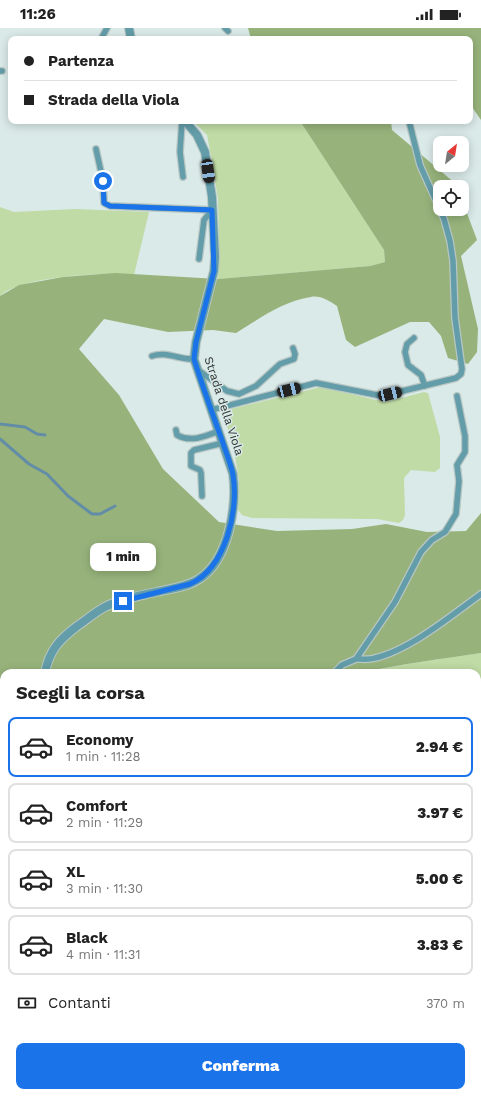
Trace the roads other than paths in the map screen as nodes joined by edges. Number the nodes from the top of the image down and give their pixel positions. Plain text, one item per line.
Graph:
1 (183, 124) edge
2 (186, 124) edge
3 (410, 124) edge
4 (96, 149) dead end
5 (183, 177) dead end
6 (212, 210) junction
7 (199, 259) dead end
8 (414, 338) dead end
9 (293, 348) dead end
10 (152, 356) dead end
11 (194, 359) junction
12 (198, 370) junction
13 (425, 386) junction
14 (457, 396) dead end
15 (211, 410) junction
16 (176, 430) dead end
17 (219, 431) junction
18 (223, 443) junction
19 (202, 496) dead end
20 (481, 594) edge
21 (356, 659) junction
22 (46, 669) edge
23 (338, 669) edge

1 - 5 lane
2 - 6 street, Strada della Viola
3 - 13 lane
4 - 6 lane
6 - 7 lane
6 - 11 street, Strada della Viola
8 - 13 lane
9 - 12 lane
10 - 11 lane
11 - 12 street, Strada della Viola
12 - 15 street, Strada della Viola
13 - 15 lane
14 - 21 lane
15 - 17 street, Strada della Viola
16 - 17 lane
17 - 18 street, Strada della Viola
18 - 19 lane
18 - 22 street, Strada della Viola
20 - 21 lane
21 - 23 lane

